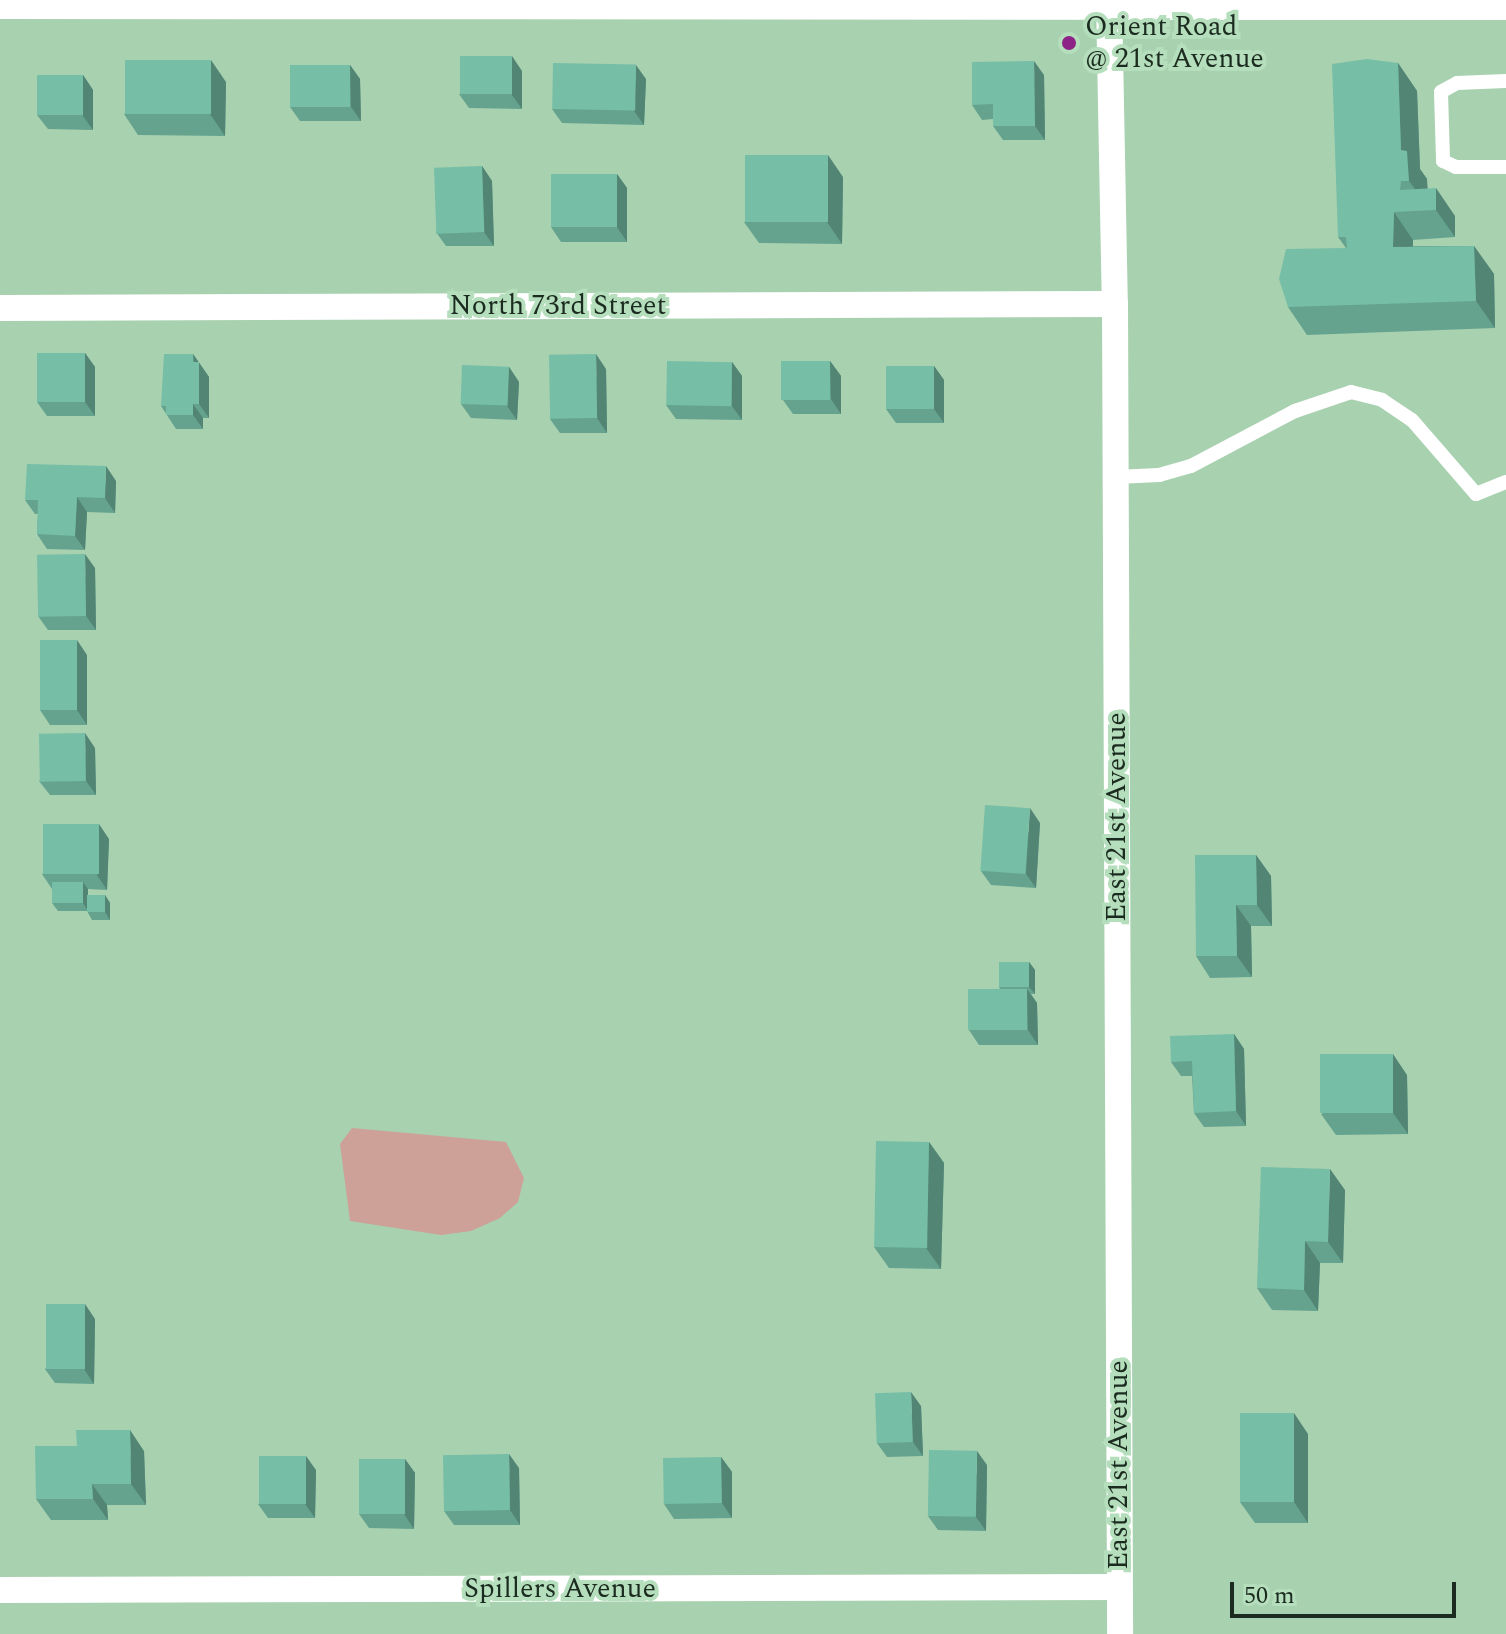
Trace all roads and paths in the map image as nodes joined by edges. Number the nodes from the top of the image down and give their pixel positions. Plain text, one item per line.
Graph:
1 (35, 2) edge
2 (202, 2) edge
3 (356, 2) edge
4 (503, 2) edge
5 (656, 2) edge
6 (954, 2) edge
7 (1109, 2) edge
8 (0, 3) edge
9 (1506, 4) edge
10 (1506, 81) edge
11 (1506, 167) edge
12 (1115, 304) junction
13 (0, 308) edge
14 (1116, 477) junction
15 (1506, 482) edge
16 (1119, 1587) junction
17 (0, 1590) edge
18 (1120, 1634) edge

1 - 2 street
1 - 8 street
2 - 3 street
3 - 4 street
4 - 5 street
5 - 6 street
6 - 7 street
7 - 9 street
7 - 12 street, East 21st Avenue
10 - 11 lane
12 - 13 street, North 73rd Street
12 - 14 street, East 21st Avenue
14 - 15 lane
14 - 16 street, East 21st Avenue
16 - 17 street, Spillers Avenue
16 - 18 street, East 21st Avenue

